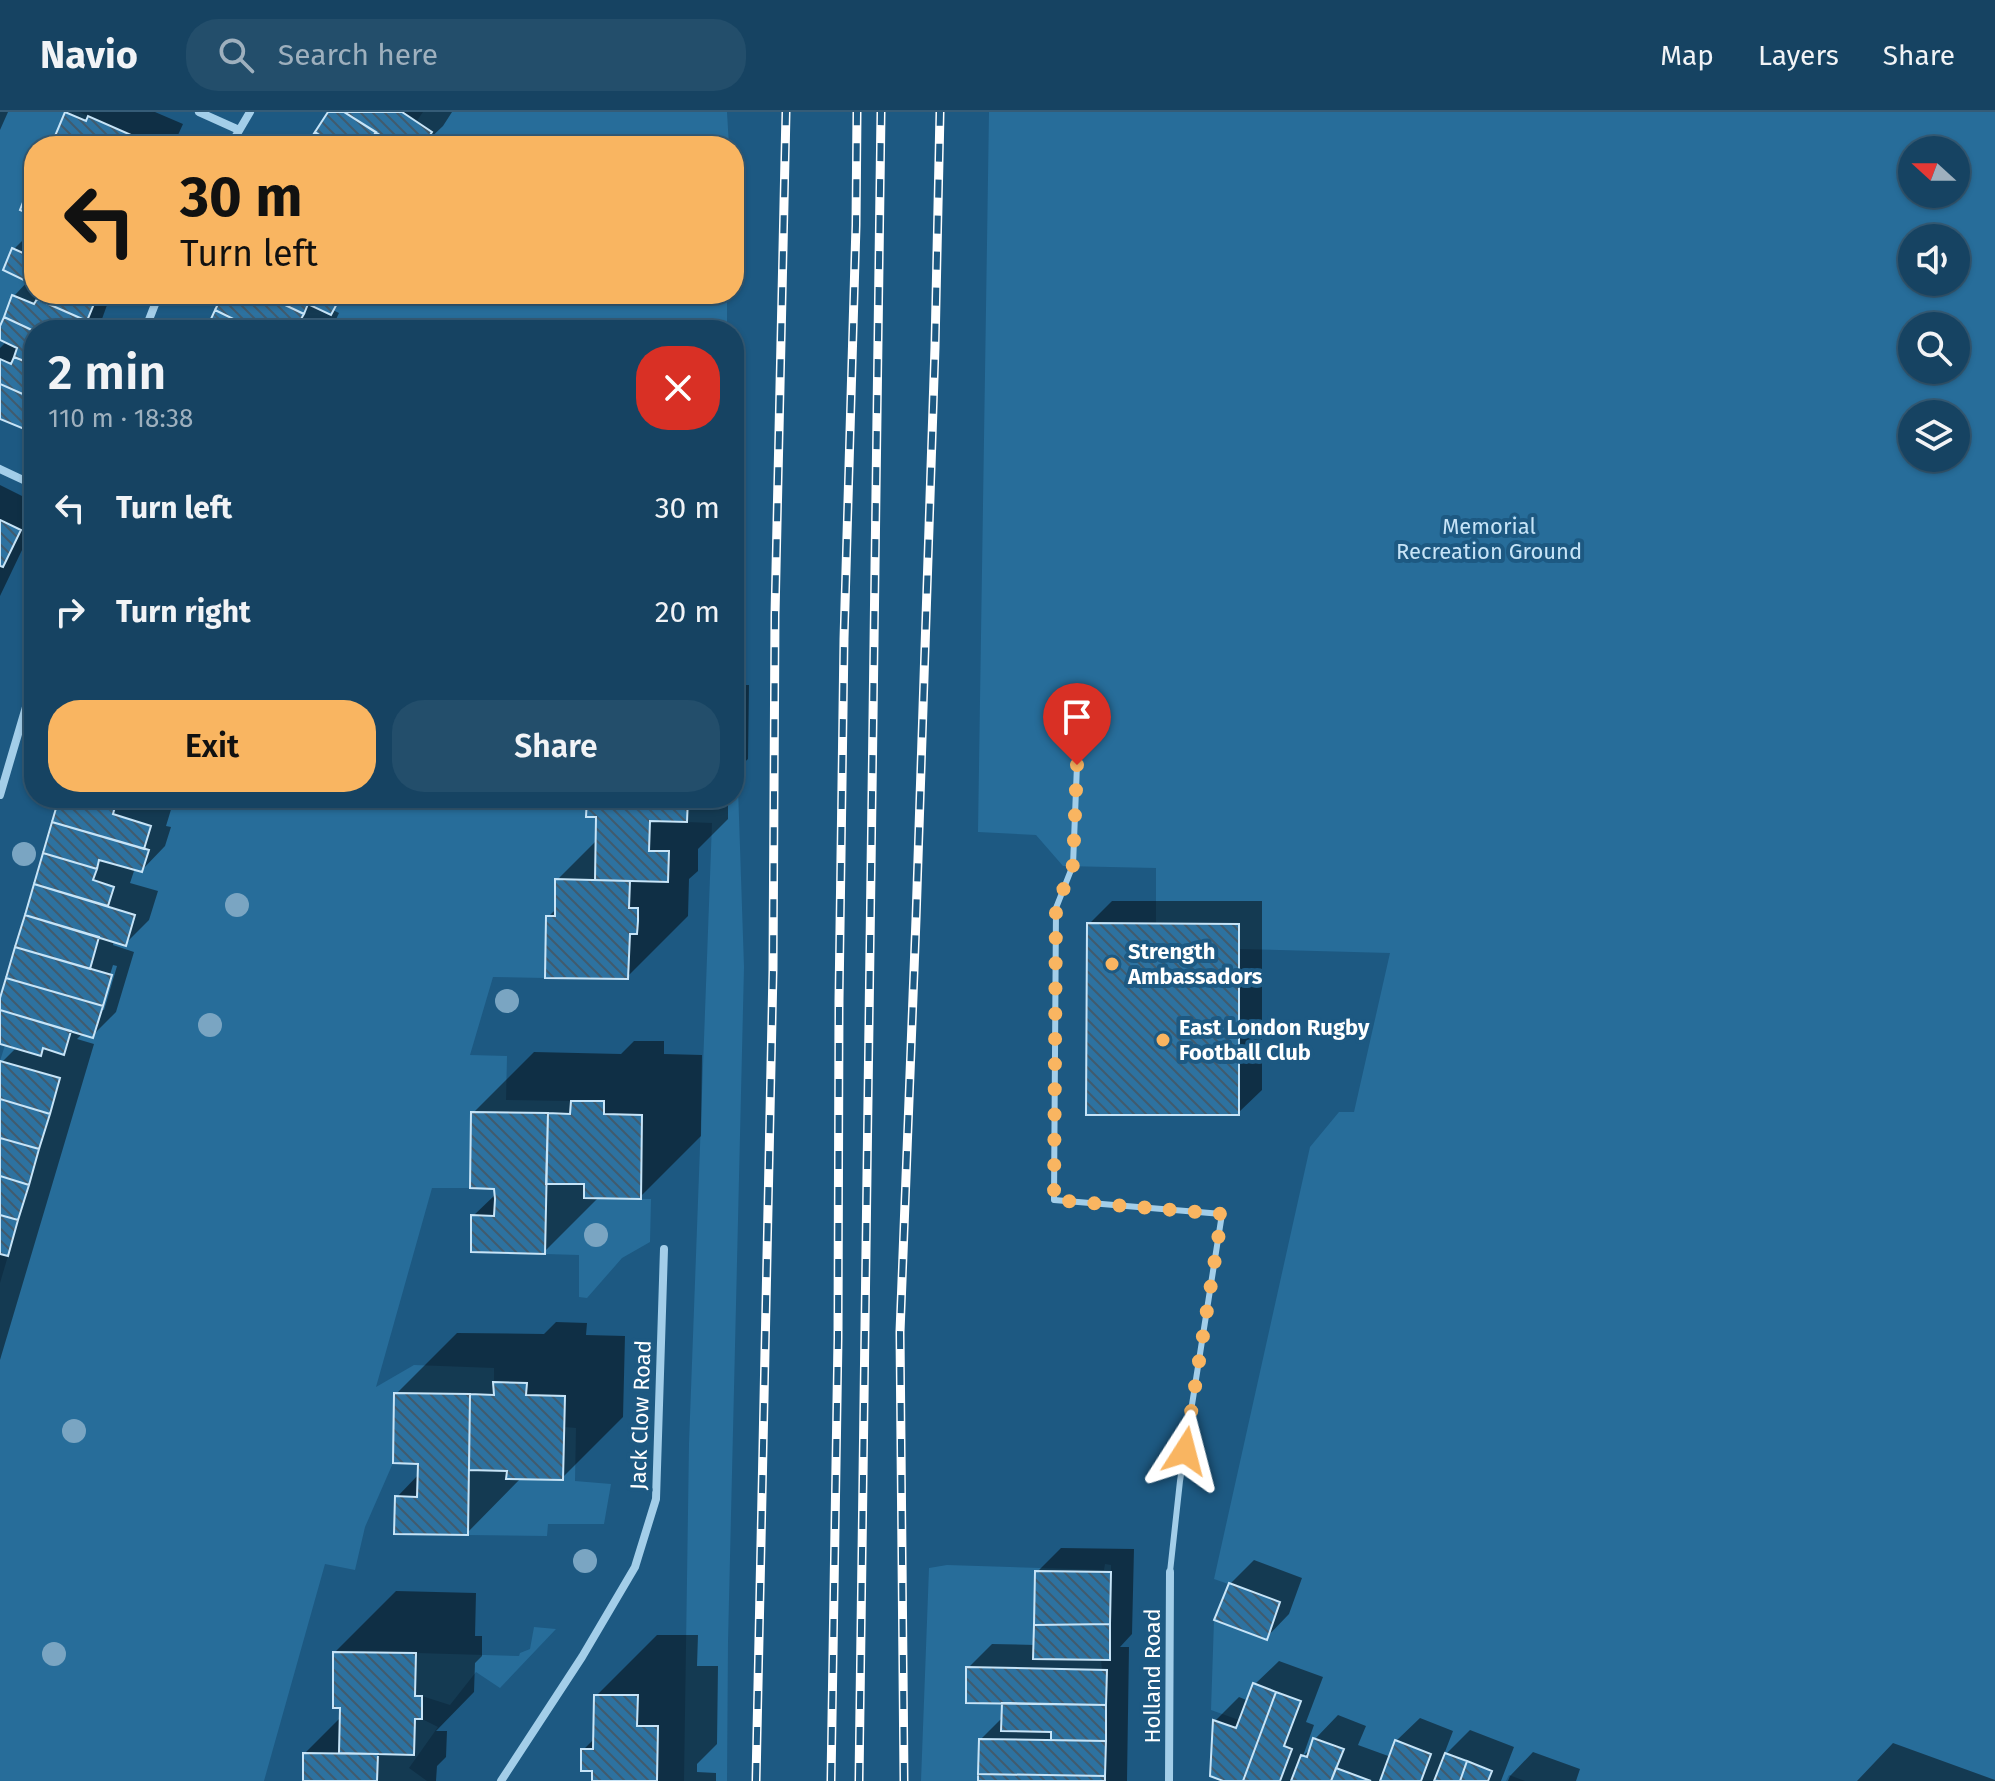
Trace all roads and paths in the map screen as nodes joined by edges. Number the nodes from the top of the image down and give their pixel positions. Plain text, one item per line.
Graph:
1 (199, 112) edge
2 (250, 112) edge
3 (239, 130) junction
4 (236, 136) edge
5 (0, 469) edge
6 (24, 480) edge
7 (24, 714) edge
8 (1077, 765) dead end
9 (0, 795) edge
10 (664, 1249) dead end
11 (1170, 1572) joint
12 (501, 1781) edge
13 (1169, 1781) edge

1 - 3 street
2 - 3 street
3 - 4 street
5 - 6 street
7 - 9 street
8 - 11 lane
10 - 12 street, Jack Clow Road
11 - 13 street, Holland Road

